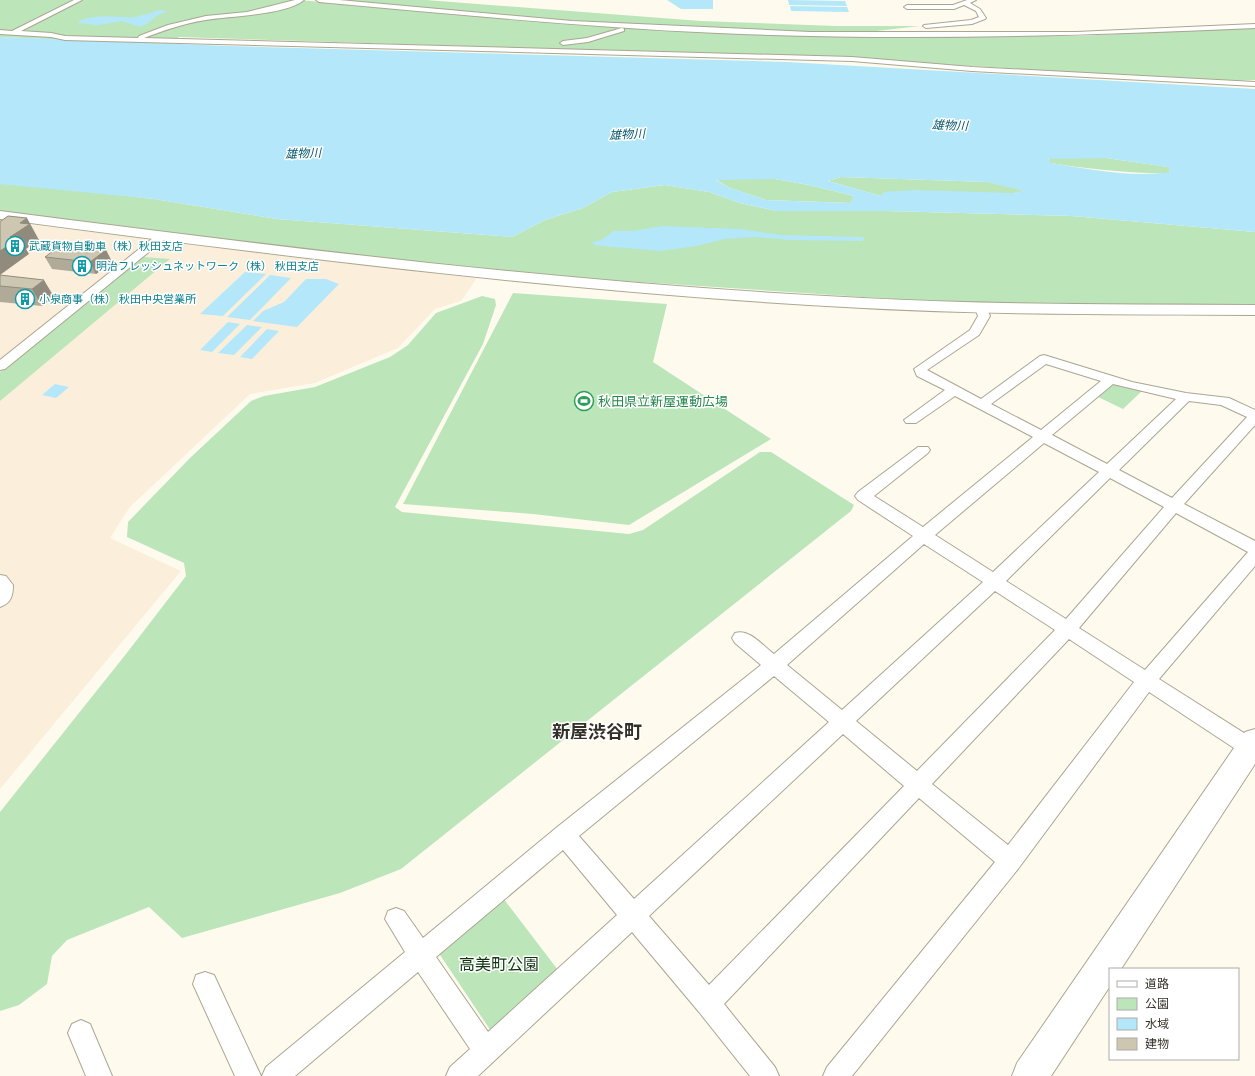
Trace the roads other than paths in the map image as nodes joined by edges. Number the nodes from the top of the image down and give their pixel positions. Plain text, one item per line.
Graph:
1 (80, 0) edge
2 (301, 0) edge
3 (319, 0) edge
4 (973, 0) edge
5 (964, 3) junction
6 (907, 7) dead end
7 (572, 23) junction
8 (634, 26) junction
9 (1252, 26) edge
10 (1255, 30) edge
11 (0, 32) edge
12 (13, 32) junction
13 (561, 32) dead end
14 (803, 34) junction
15 (861, 35) junction
16 (134, 40) junction
17 (817, 43) dead end
18 (541, 47) junction
19 (832, 50) dead end
20 (852, 59) junction
21 (1255, 84) edge
22 (0, 215) edge
23 (162, 236) junction
24 (981, 308) junction
25 (1255, 310) edge
26 (0, 366) edge
27 (1111, 379) junction
28 (954, 390) junction
29 (1186, 397) junction
30 (981, 405) junction
31 (1255, 416) edge
32 (911, 420) dead end
33 (1041, 436) junction
34 (923, 450) dead end
35 (1109, 471) junction
36 (1174, 505) junction
37 (924, 536) junction
38 (1255, 548) edge
39 (1255, 556) edge
40 (0, 582) edge
41 (994, 582) junction
42 (0, 600) edge
43 (1067, 630) junction
44 (741, 638) dead end
45 (774, 665) junction
46 (1146, 681) junction
47 (843, 722) junction
48 (1252, 744) edge
49 (919, 784) junction
50 (564, 835) junction
51 (1010, 861) junction
52 (633, 916) junction
53 (396, 918) dead end
54 (420, 954) junction
55 (205, 984) dead end
56 (708, 1003) junction
57 (81, 1033) dead end
58 (486, 1051) junction
59 (99, 1076) edge
60 (248, 1076) edge
61 (275, 1076) edge
62 (459, 1076) edge
63 (766, 1076) edge
64 (836, 1076) edge
65 (1030, 1076) edge

1 - 12 street
2 - 16 street
3 - 7 street
4 - 5 street
5 - 6 street
5 - 15 street
7 - 8 street
7 - 13 street
8 - 14 street
8 - 18 street
9 - 10 street
9 - 15 street
11 - 12 street
12 - 16 street
14 - 15 street
14 - 17 street
16 - 18 street
18 - 20 street
19 - 20 street
20 - 21 street
22 - 23 street
23 - 24 street
23 - 26 street
24 - 25 street
24 - 28 street
27 - 29 street
27 - 30 street
27 - 33 street
28 - 30 street
28 - 32 street
29 - 31 street
29 - 35 street
30 - 33 street
31 - 36 street
33 - 35 street
33 - 37 street
34 - 37 street
35 - 36 street
35 - 41 street
36 - 38 street
36 - 43 street
37 - 41 street
37 - 45 street
39 - 46 street
40 - 42 street
41 - 43 street
41 - 47 street
43 - 46 street
43 - 49 street
44 - 45 street
45 - 47 street
45 - 50 street
46 - 48 street
46 - 51 street
47 - 49 street
47 - 52 street
48 - 65 street
49 - 51 street
49 - 56 street
50 - 52 street
50 - 54 street
51 - 64 street
52 - 56 street
52 - 58 street
53 - 54 street
54 - 58 street
54 - 61 street
55 - 60 street
56 - 63 street
57 - 59 street
58 - 62 street

